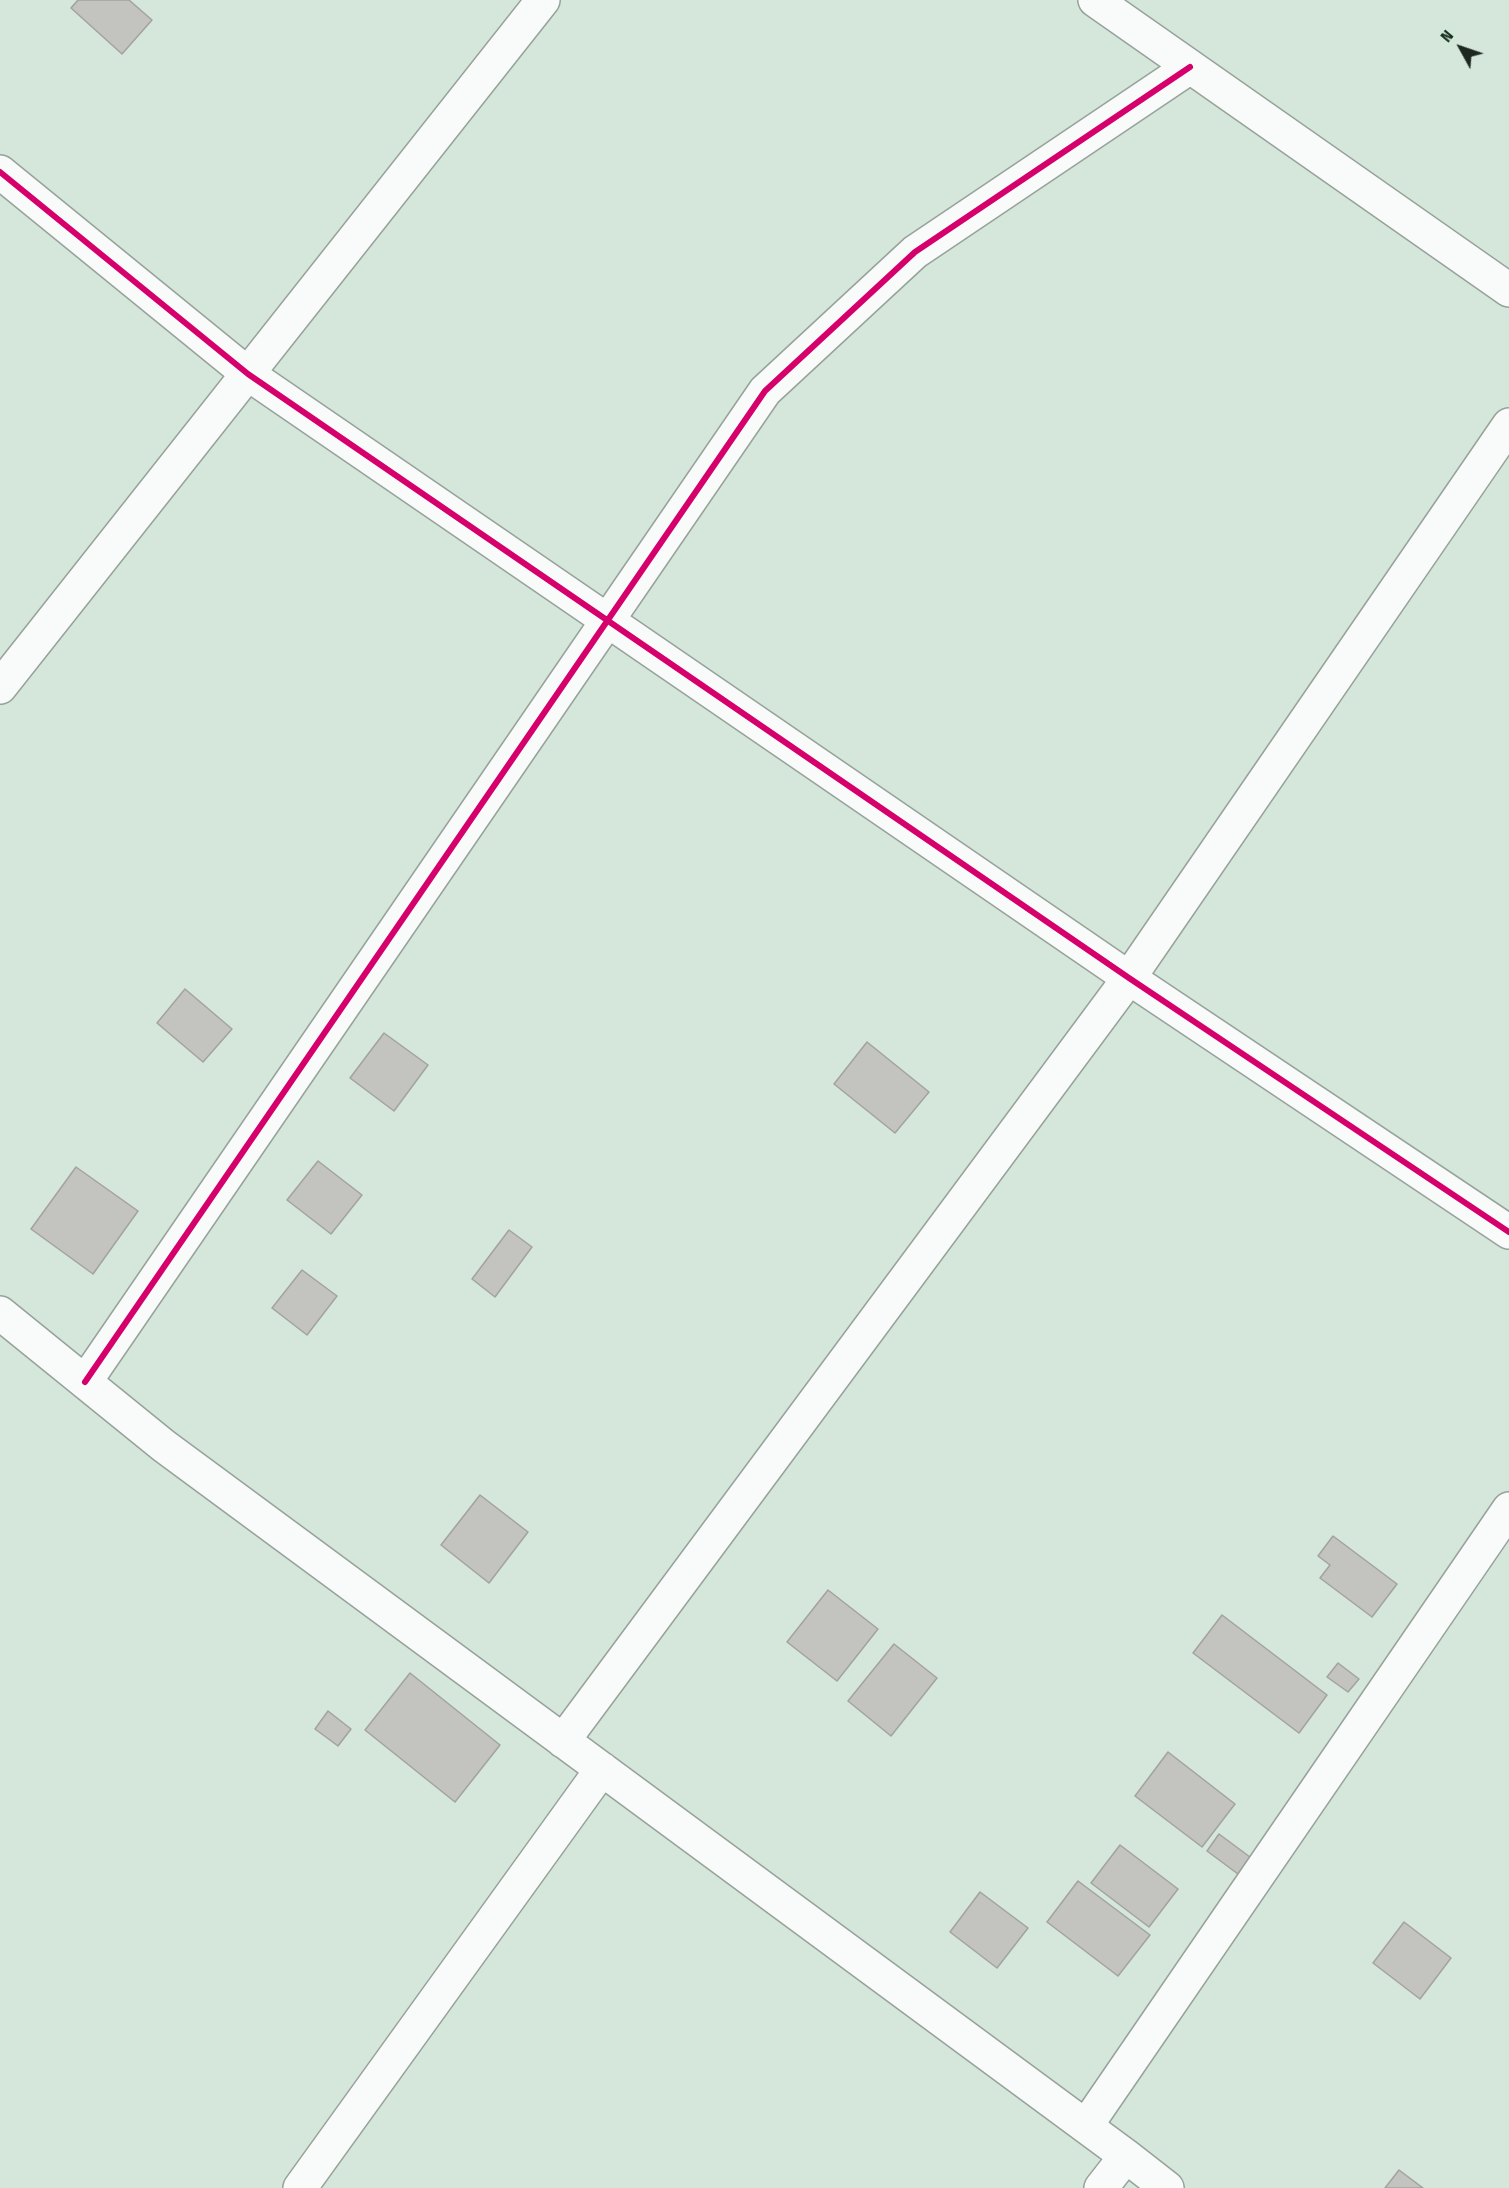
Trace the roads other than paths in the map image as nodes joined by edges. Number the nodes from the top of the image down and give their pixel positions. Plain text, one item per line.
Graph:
1 (543, 0) edge
2 (1095, 0) edge
3 (1191, 67) junction
4 (0, 172) edge
5 (1509, 290) edge
6 (248, 374) junction
7 (1509, 425) edge
8 (608, 620) junction
9 (0, 687) edge
10 (1129, 978) junction
11 (1509, 1232) edge
12 (0, 1313) edge
13 (85, 1382) junction
14 (1509, 1509) edge
15 (563, 1741) junction
16 (602, 1769) junction
17 (1086, 2126) junction
18 (1126, 2156) junction
19 (300, 2188) edge
20 (1101, 2188) edge
21 (1167, 2188) edge

1 - 6 street
2 - 3 street
3 - 5 street
3 - 8 street
4 - 6 street
6 - 8 street
6 - 9 street
7 - 10 street
8 - 10 street
8 - 13 street
10 - 11 street
10 - 15 street
12 - 13 street
13 - 15 street
14 - 17 street
15 - 16 street
16 - 17 street
16 - 19 street
17 - 18 street
18 - 20 street
18 - 21 street

